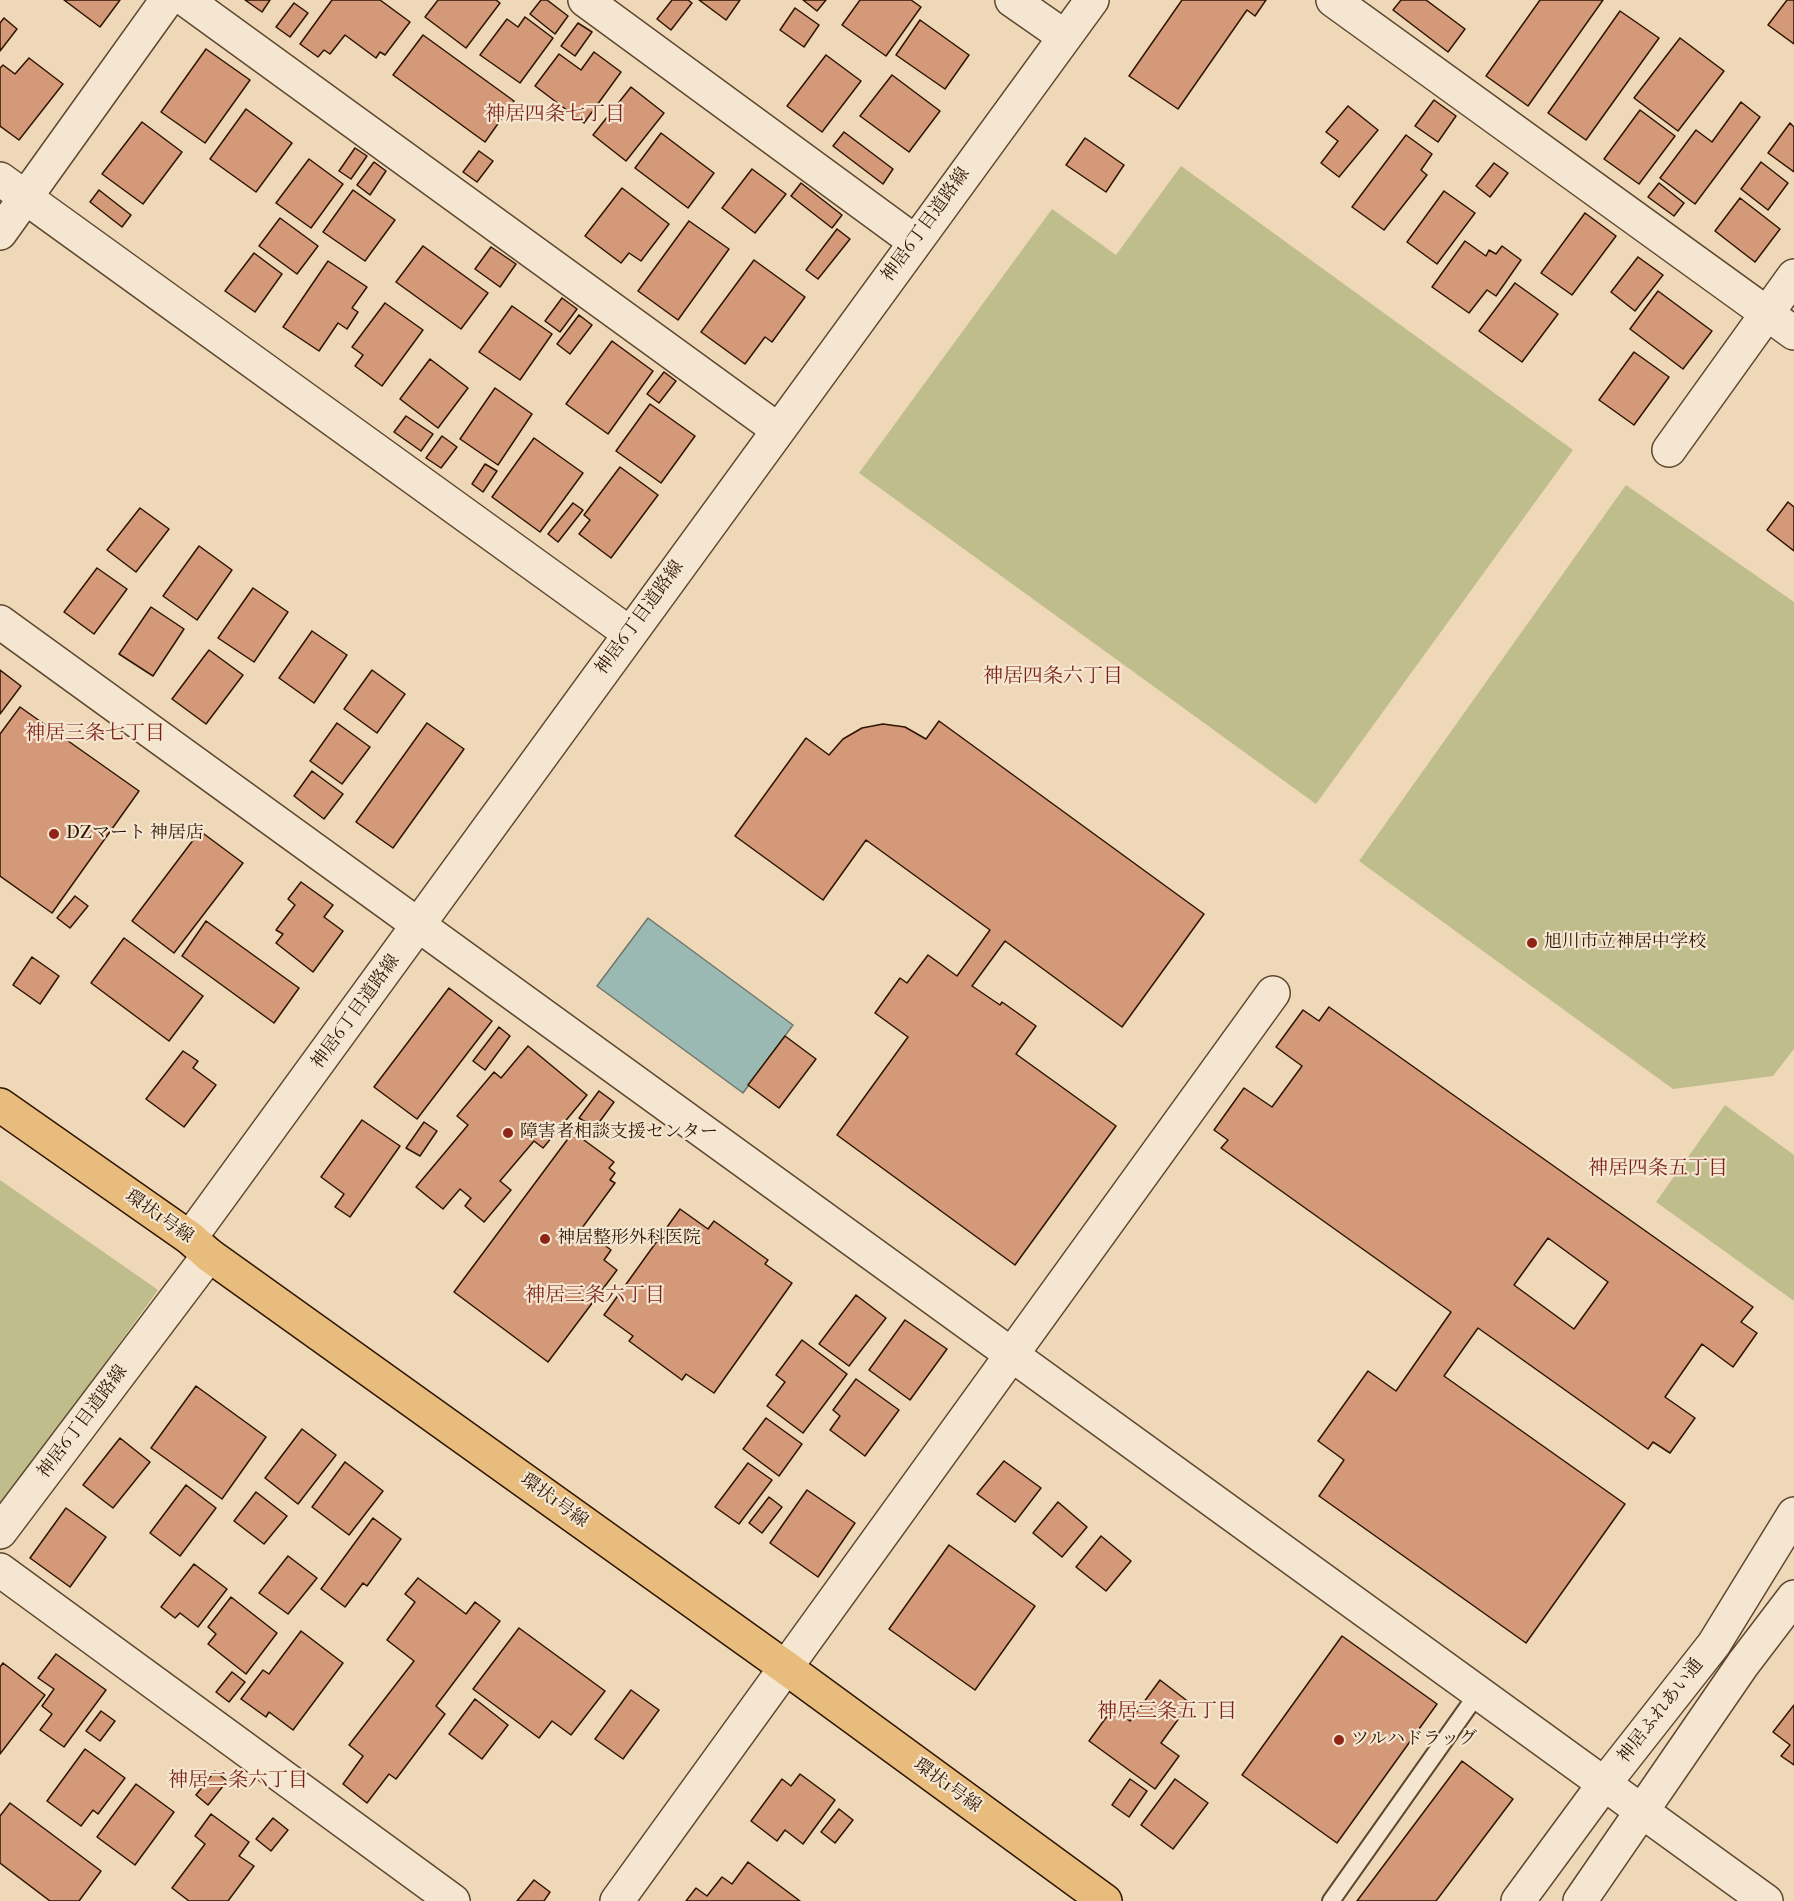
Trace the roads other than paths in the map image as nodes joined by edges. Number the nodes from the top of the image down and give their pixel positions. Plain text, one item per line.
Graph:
1 (167, 0) edge
2 (186, 0) edge
3 (585, 0) edge
4 (1012, 0) edge
5 (1092, 0) edge
6 (1333, 0) edge
7 (1065, 38) junction
8 (13, 189) edge
9 (0, 233) edge
10 (914, 241) junction
11 (1794, 276) edge
12 (1767, 313) junction
13 (1794, 333) edge
14 (777, 429) junction
15 (1669, 450) dead end
16 (0, 622) edge
17 (629, 633) junction
18 (419, 925) junction
19 (1273, 993) dead end
20 (0, 1105) edge
21 (200, 1246) junction
22 (1010, 1353) junction
23 (1794, 1514) edge
24 (0, 1532) edge
25 (0, 1570) edge
26 (1794, 1597) edge
27 (785, 1667) junction
28 (1478, 1693) junction
29 (1604, 1784) junction
30 (1643, 1812) junction
31 (453, 1901) edge
32 (617, 1901) edge
33 (1105, 1901) edge
34 (1331, 1901) edge
35 (1518, 1901) edge
36 (1580, 1901) edge
37 (1766, 1901) edge

1 - 8 street
2 - 14 street
3 - 10 street
4 - 7 street
5 - 7 street, 神居6丁目道路線
6 - 12 street
7 - 10 street, 神居6丁目道路線
8 - 9 street
8 - 17 street
10 - 14 street, 神居6丁目道路線
11 - 12 street
12 - 13 street
12 - 15 street
14 - 17 street, 神居6丁目道路線
16 - 18 street
17 - 18 street, 神居6丁目道路線
18 - 21 street, 神居6丁目道路線
18 - 22 street
19 - 22 street
20 - 21 main road, 環状1号線
21 - 24 street, 神居6丁目道路線
21 - 27 main road, 環状1号線
22 - 27 street
22 - 28 street
23 - 29 street, 神居ふれあい通
25 - 31 street
26 - 30 street, 神居ふれあい通
27 - 32 street
27 - 33 main road, 環状1号線
28 - 29 street
28 - 34 lane
29 - 30 street
29 - 35 street, 神居ふれあい通
30 - 36 street, 神居ふれあい通
30 - 37 street

